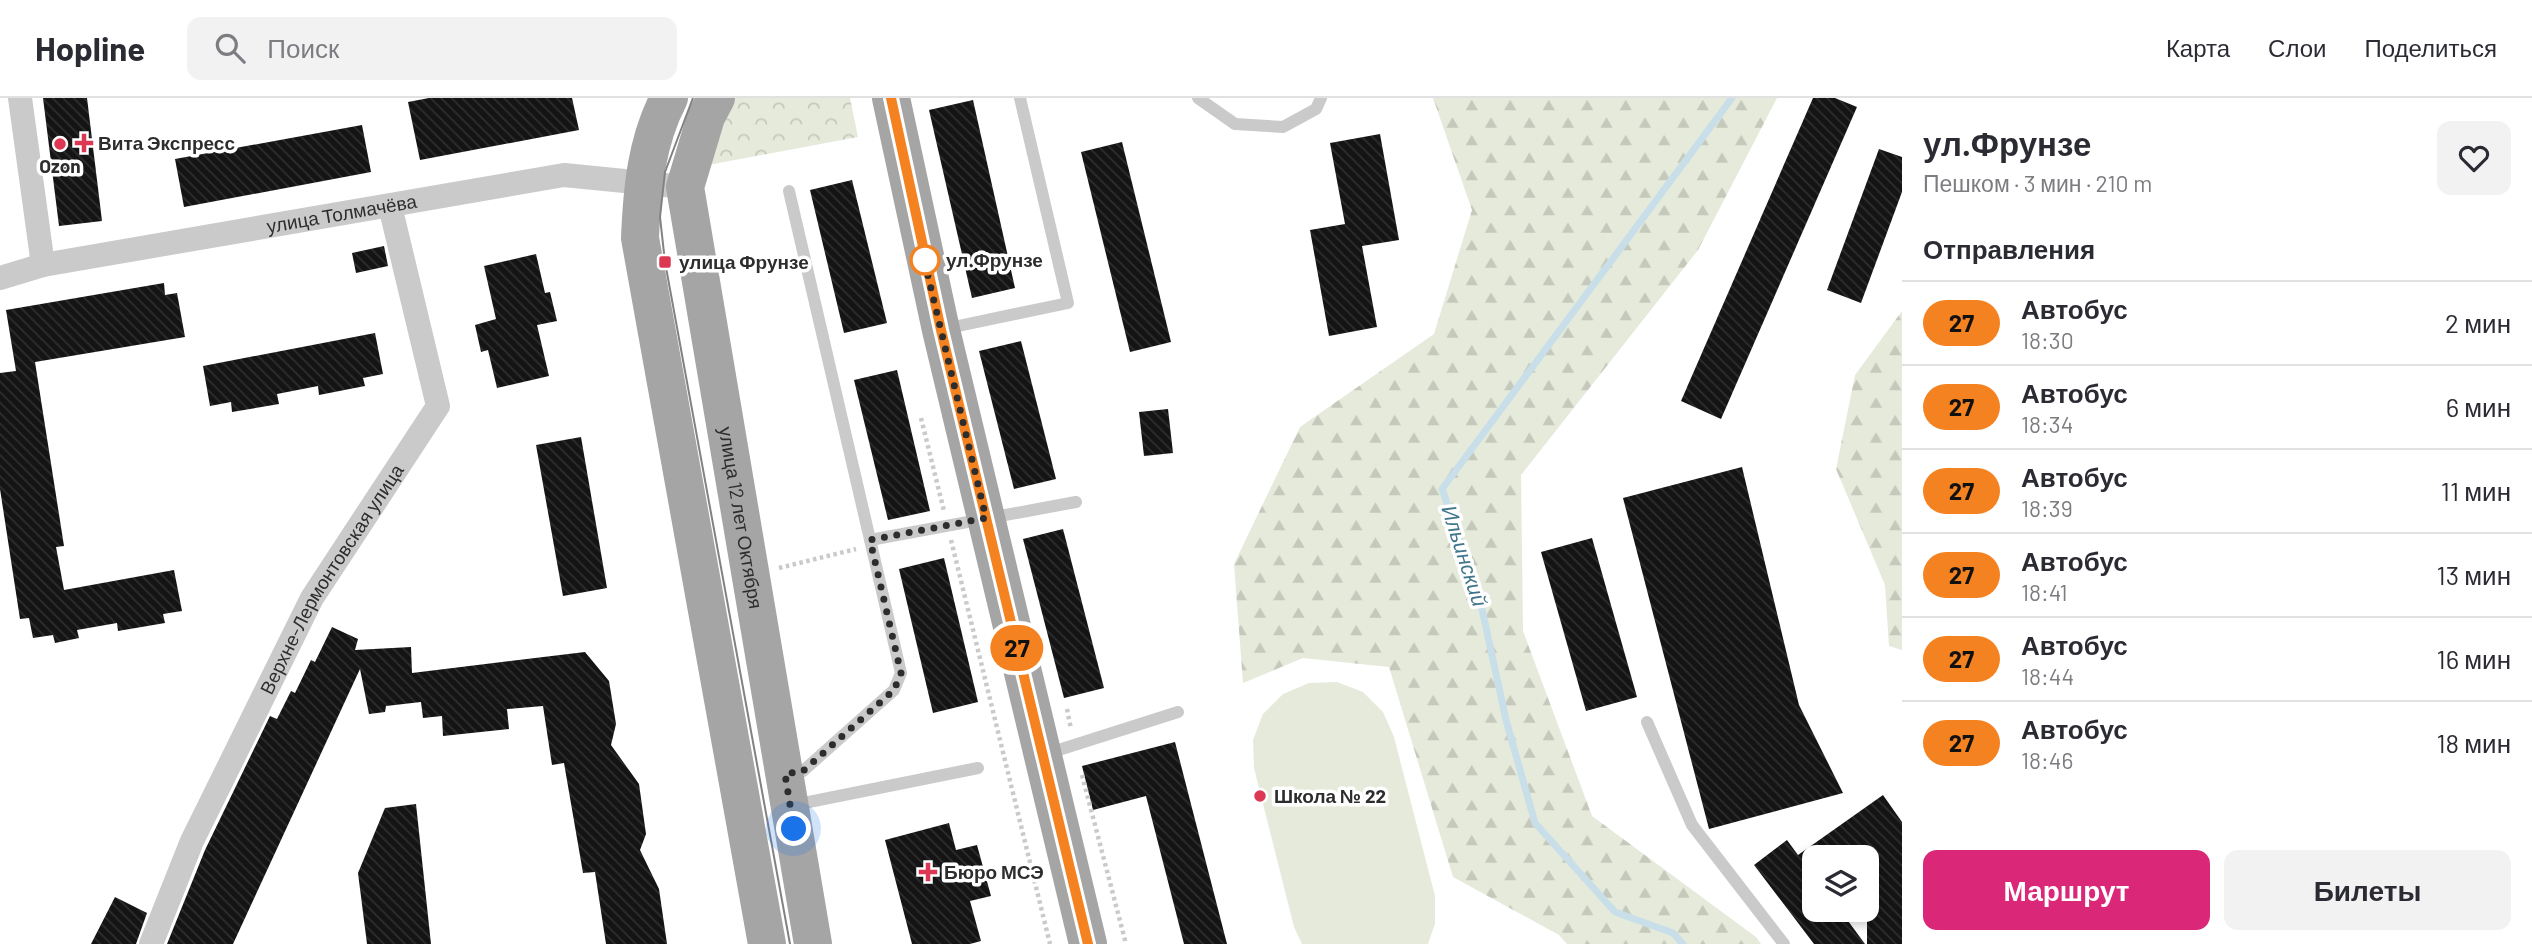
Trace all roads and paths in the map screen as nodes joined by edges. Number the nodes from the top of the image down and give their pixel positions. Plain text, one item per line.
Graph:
1 (20, 98) edge
2 (668, 98) edge
3 (716, 98) edge
4 (891, 98) edge
5 (1020, 98) edge
6 (1198, 98) edge
7 (1321, 98) edge
8 (643, 183) junction
9 (685, 187) junction
10 (789, 191) dead end
11 (390, 206) junction
12 (43, 265) junction
13 (0, 278) edge
14 (941, 330) junction
15 (921, 418) dead end
16 (1076, 502) dead end
17 (986, 518) junction
18 (947, 526) junction
19 (871, 542) junction
20 (778, 568) dead end
21 (1067, 709) dead end
22 (1178, 712) dead end
23 (1647, 722) dead end
24 (1058, 750) junction
25 (978, 768) dead end
26 (787, 790) junction
27 (151, 944) edge
28 (767, 944) edge
29 (813, 944) edge
30 (1050, 944) edge
31 (1088, 944) edge
32 (1125, 944) edge
33 (1784, 944) edge

1 - 12 street
2 - 8 main road
3 - 9 main road, улица 12 лет Октября
4 - 14 main road
5 - 14 lane
6 - 7 lane
8 - 9 street, улица Толмачёва
8 - 11 street, улица Толмачёва
8 - 28 main road
9 - 26 main road, улица 12 лет Октября
10 - 19 lane
11 - 12 street, улица Толмачёва
11 - 27 street, Верхне-Лермонтовская улица
12 - 13 street, улица Толмачёва
14 - 17 main road
15 - 18 path
16 - 17 lane
17 - 18 lane
17 - 24 main road
18 - 19 lane
18 - 30 path
19 - 20 path
19 - 26 lane
21 - 24 path
22 - 24 lane
23 - 33 lane
24 - 31 main road
24 - 32 path
25 - 26 lane
26 - 29 main road, улица 12 лет Октября

